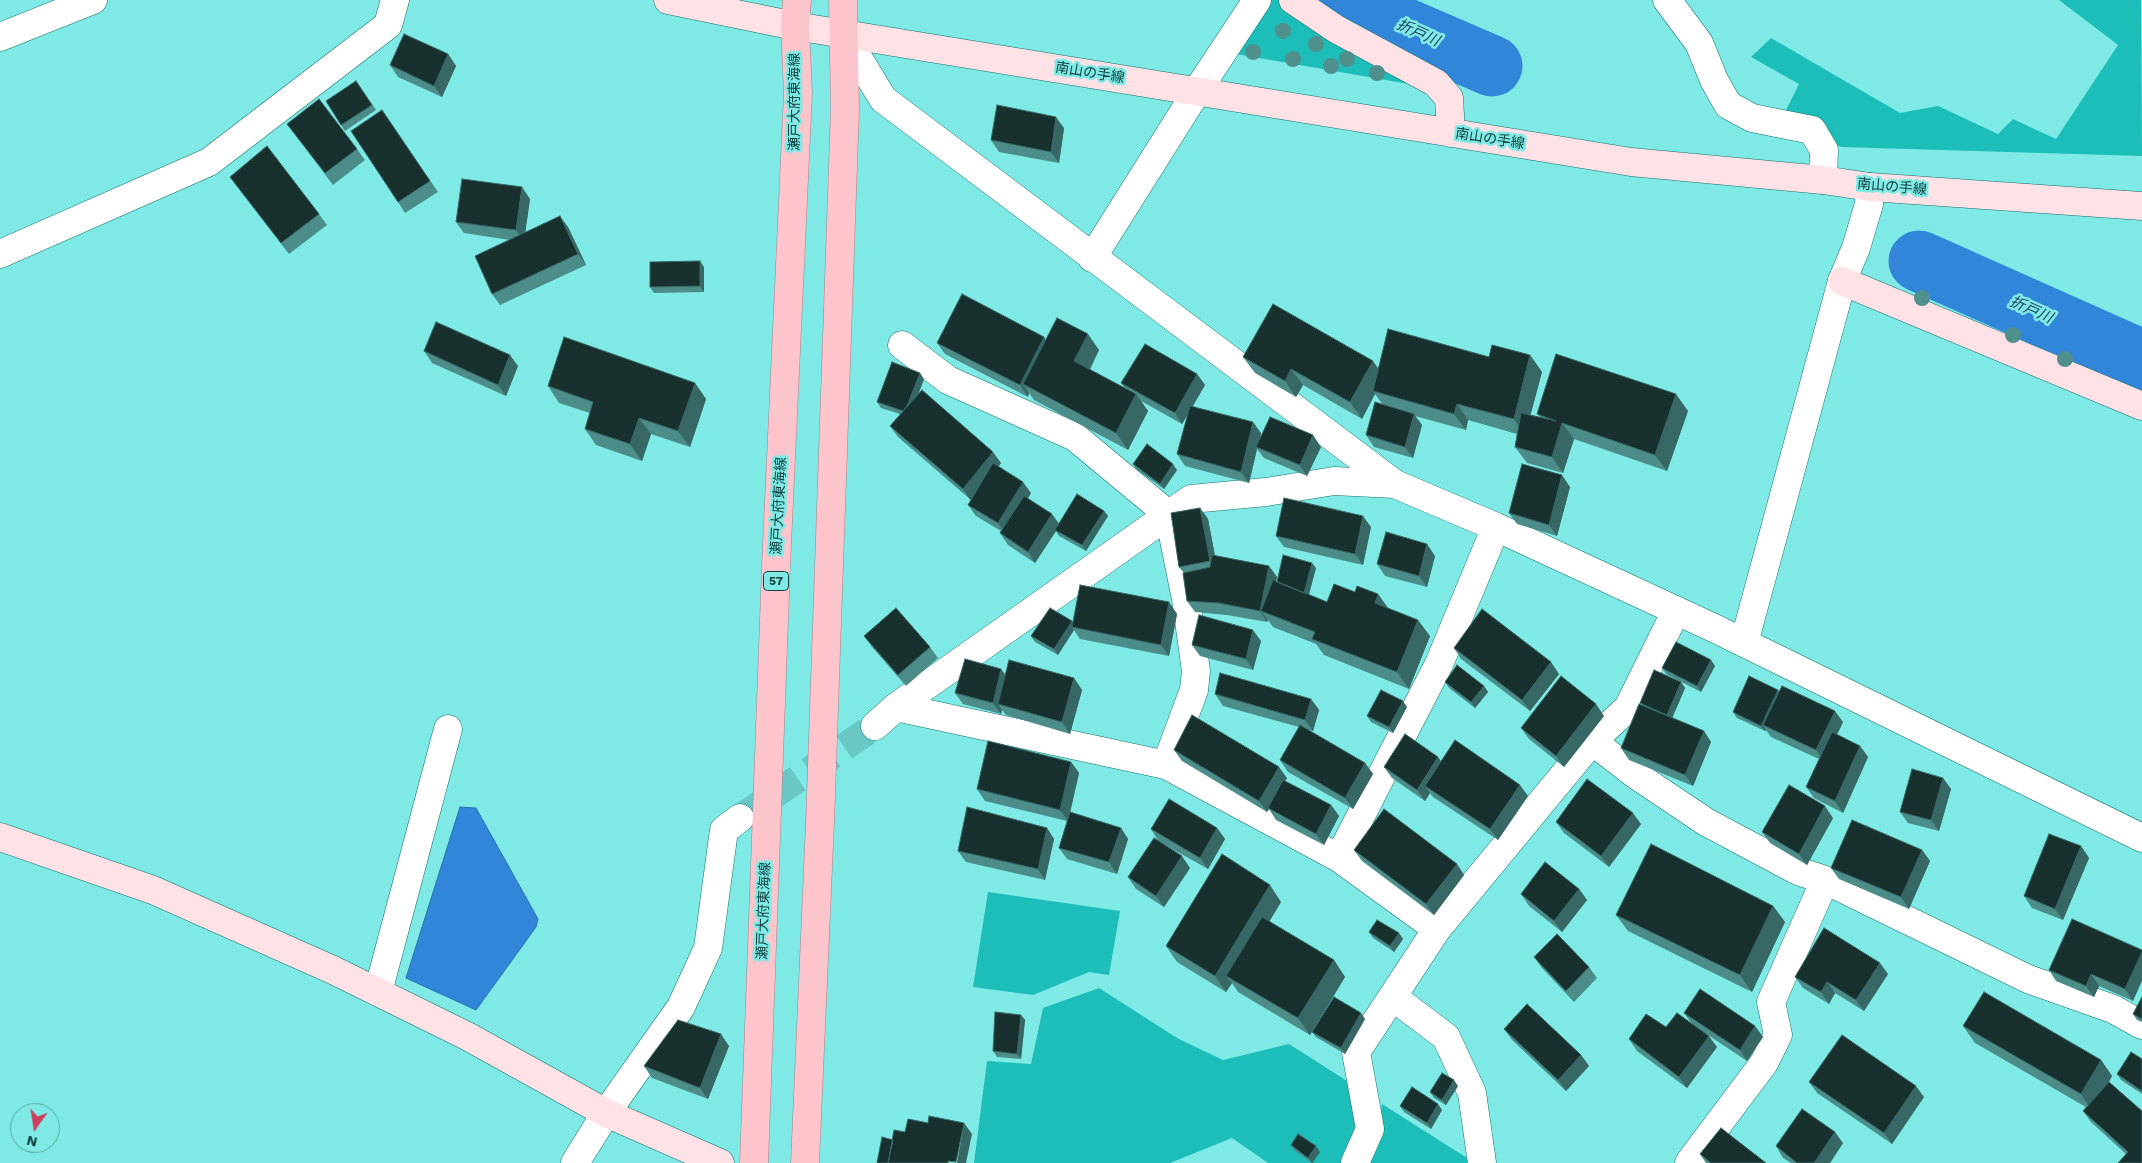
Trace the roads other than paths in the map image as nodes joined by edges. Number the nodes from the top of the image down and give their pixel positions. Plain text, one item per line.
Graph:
1 (93, 0) edge
2 (395, 0) edge
3 (668, 0) edge
4 (843, 0) edge
5 (1257, 0) edge
6 (1293, 0) edge
7 (1667, 0) edge
8 (796, 13) edge
9 (843, 33) junction
10 (0, 37) edge
11 (1197, 91) junction
12 (1451, 133) junction
13 (1823, 180) junction
14 (1870, 186) junction
15 (2142, 206) edge
16 (0, 254) edge
17 (1092, 258) junction
18 (1842, 281) junction
19 (902, 345) dead end
20 (2142, 406) edge
21 (1395, 484) junction
22 (1169, 515) junction
23 (1496, 527) junction
24 (1676, 611) junction
25 (1744, 643) junction
26 (896, 707) junction
27 (875, 726) tunnel mouth
28 (448, 729) dead end
29 (1592, 741) junction
30 (1166, 765) junction
31 (740, 818) tunnel mouth
32 (0, 837) edge
33 (2142, 838) edge
34 (1339, 858) junction
35 (1825, 880) junction
36 (1437, 929) junction
37 (378, 992) junction
38 (1393, 996) junction
39 (2142, 1025) edge
40 (606, 1113) junction
41 (575, 1163) edge
42 (720, 1163) edge
43 (754, 1163) edge
44 (805, 1163) edge
45 (1355, 1163) edge
46 (1482, 1163) edge
47 (1689, 1163) edge

1 - 10 street
2 - 16 street
3 - 8 street, 南山の手線
4 - 9 main road
5 - 11 street
6 - 12 street
7 - 13 street
8 - 9 street, 南山の手線
8 - 43 main road, 瀬戸大府東海線 / 57
9 - 11 street, 南山の手線
9 - 17 street
9 - 44 main road
11 - 12 street, 南山の手線
11 - 17 street
12 - 13 street, 南山の手線
13 - 14 street, 南山の手線
14 - 15 street, 南山の手線
14 - 18 street
17 - 21 street
18 - 20 street
18 - 25 street
19 - 22 street
21 - 22 street
21 - 23 street
22 - 26 street
22 - 30 street
23 - 24 street
23 - 34 street
24 - 25 street
24 - 29 street
25 - 33 street
26 - 27 street
26 - 30 street
28 - 37 street
29 - 35 street
29 - 36 street
30 - 34 street
31 - 40 street
32 - 37 street
34 - 36 street
35 - 39 street
35 - 47 street
36 - 38 street
37 - 40 street
38 - 45 street
38 - 46 street
40 - 41 street
40 - 42 street

